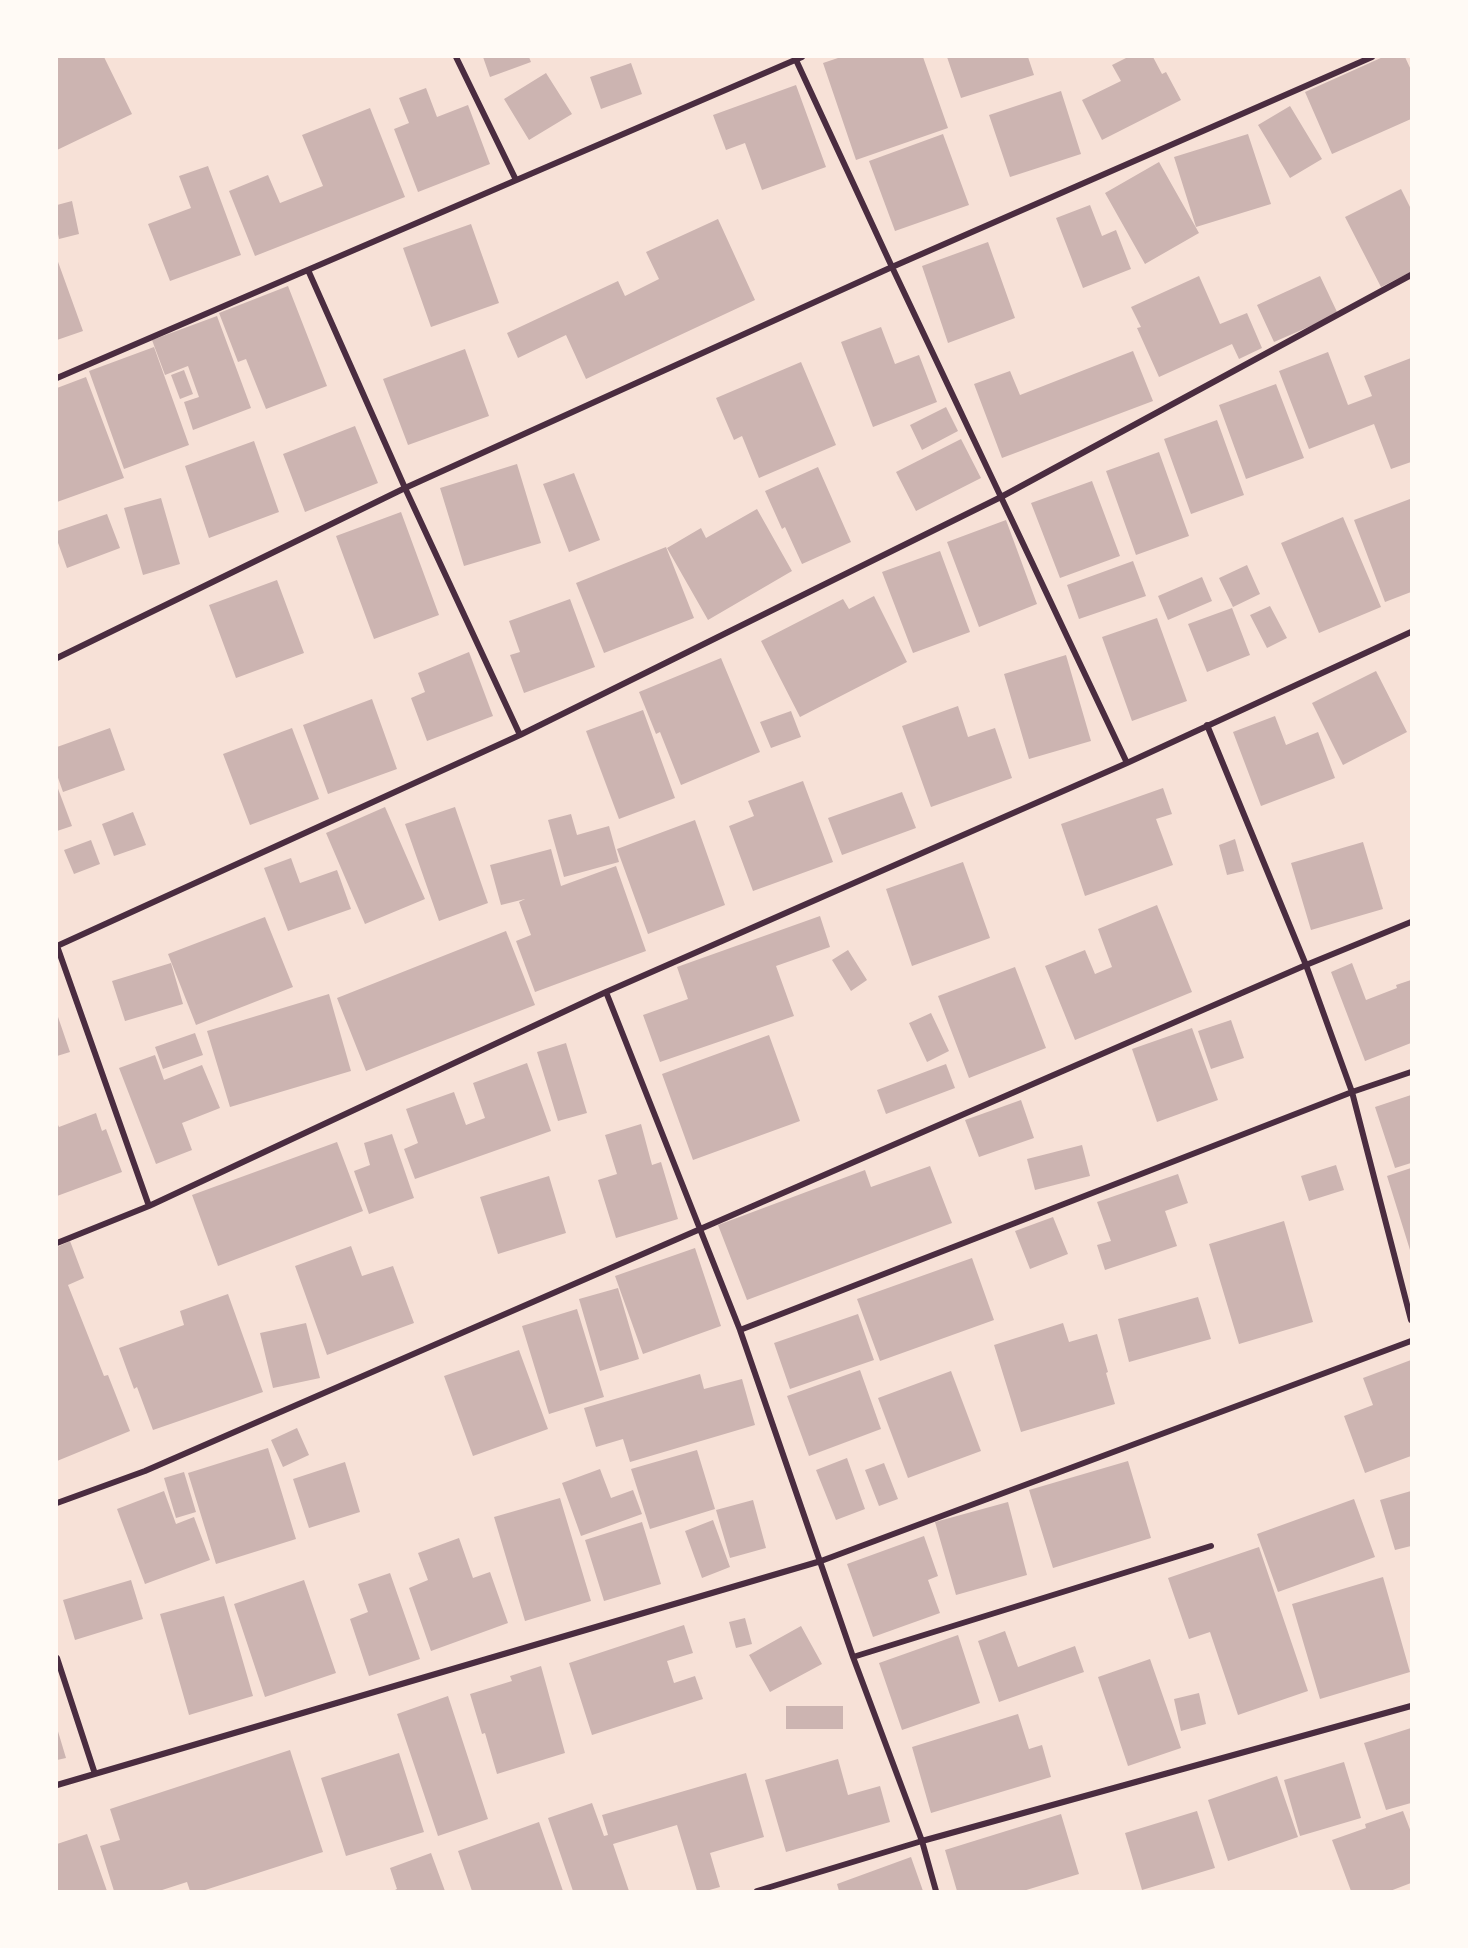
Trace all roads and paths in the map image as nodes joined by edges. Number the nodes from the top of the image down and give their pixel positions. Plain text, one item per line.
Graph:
1 (456, 57) edge
2 (1372, 57) edge
3 (799, 58) edge
4 (516, 180) junction
5 (892, 267) junction
6 (308, 270) junction
7 (1411, 275) edge
8 (57, 378) edge
9 (405, 488) junction
10 (1001, 497) junction
11 (1411, 632) edge
12 (57, 658) edge
13 (1207, 725) junction
14 (520, 735) junction
15 (1127, 763) junction
16 (1411, 922) edge
17 (57, 946) edge
18 (1305, 965) junction
19 (606, 992) junction
20 (1411, 1072) edge
21 (1352, 1092) junction
22 (149, 1206) junction
23 (700, 1231) junction
24 (57, 1243) edge
25 (1411, 1320) edge
26 (740, 1330) junction
27 (1411, 1341) edge
28 (57, 1503) edge
29 (1211, 1546) dead end
30 (821, 1561) junction
31 (853, 1657) junction
32 (57, 1658) edge
33 (1411, 1706) edge
34 (95, 1774) junction
35 (57, 1785) edge
36 (922, 1841) junction
37 (757, 1891) edge
38 (936, 1891) edge

1 - 4 street
2 - 5 street
3 - 4 street
3 - 5 street
4 - 6 street
5 - 9 street
5 - 10 street
6 - 8 street
6 - 9 street
7 - 10 street
9 - 12 street
9 - 14 street
10 - 14 street
10 - 15 street
11 - 13 street
13 - 15 street
13 - 18 street
14 - 17 street
15 - 19 street
16 - 18 street
17 - 22 street
18 - 21 street
18 - 23 street
19 - 22 street
19 - 23 street
20 - 21 street
21 - 25 street
21 - 26 street
22 - 24 street
23 - 26 street
23 - 28 street
26 - 30 street
27 - 30 street
29 - 31 street
30 - 31 street
30 - 34 street
31 - 36 street
32 - 34 street
33 - 36 street
34 - 35 street
36 - 37 street
36 - 38 street

